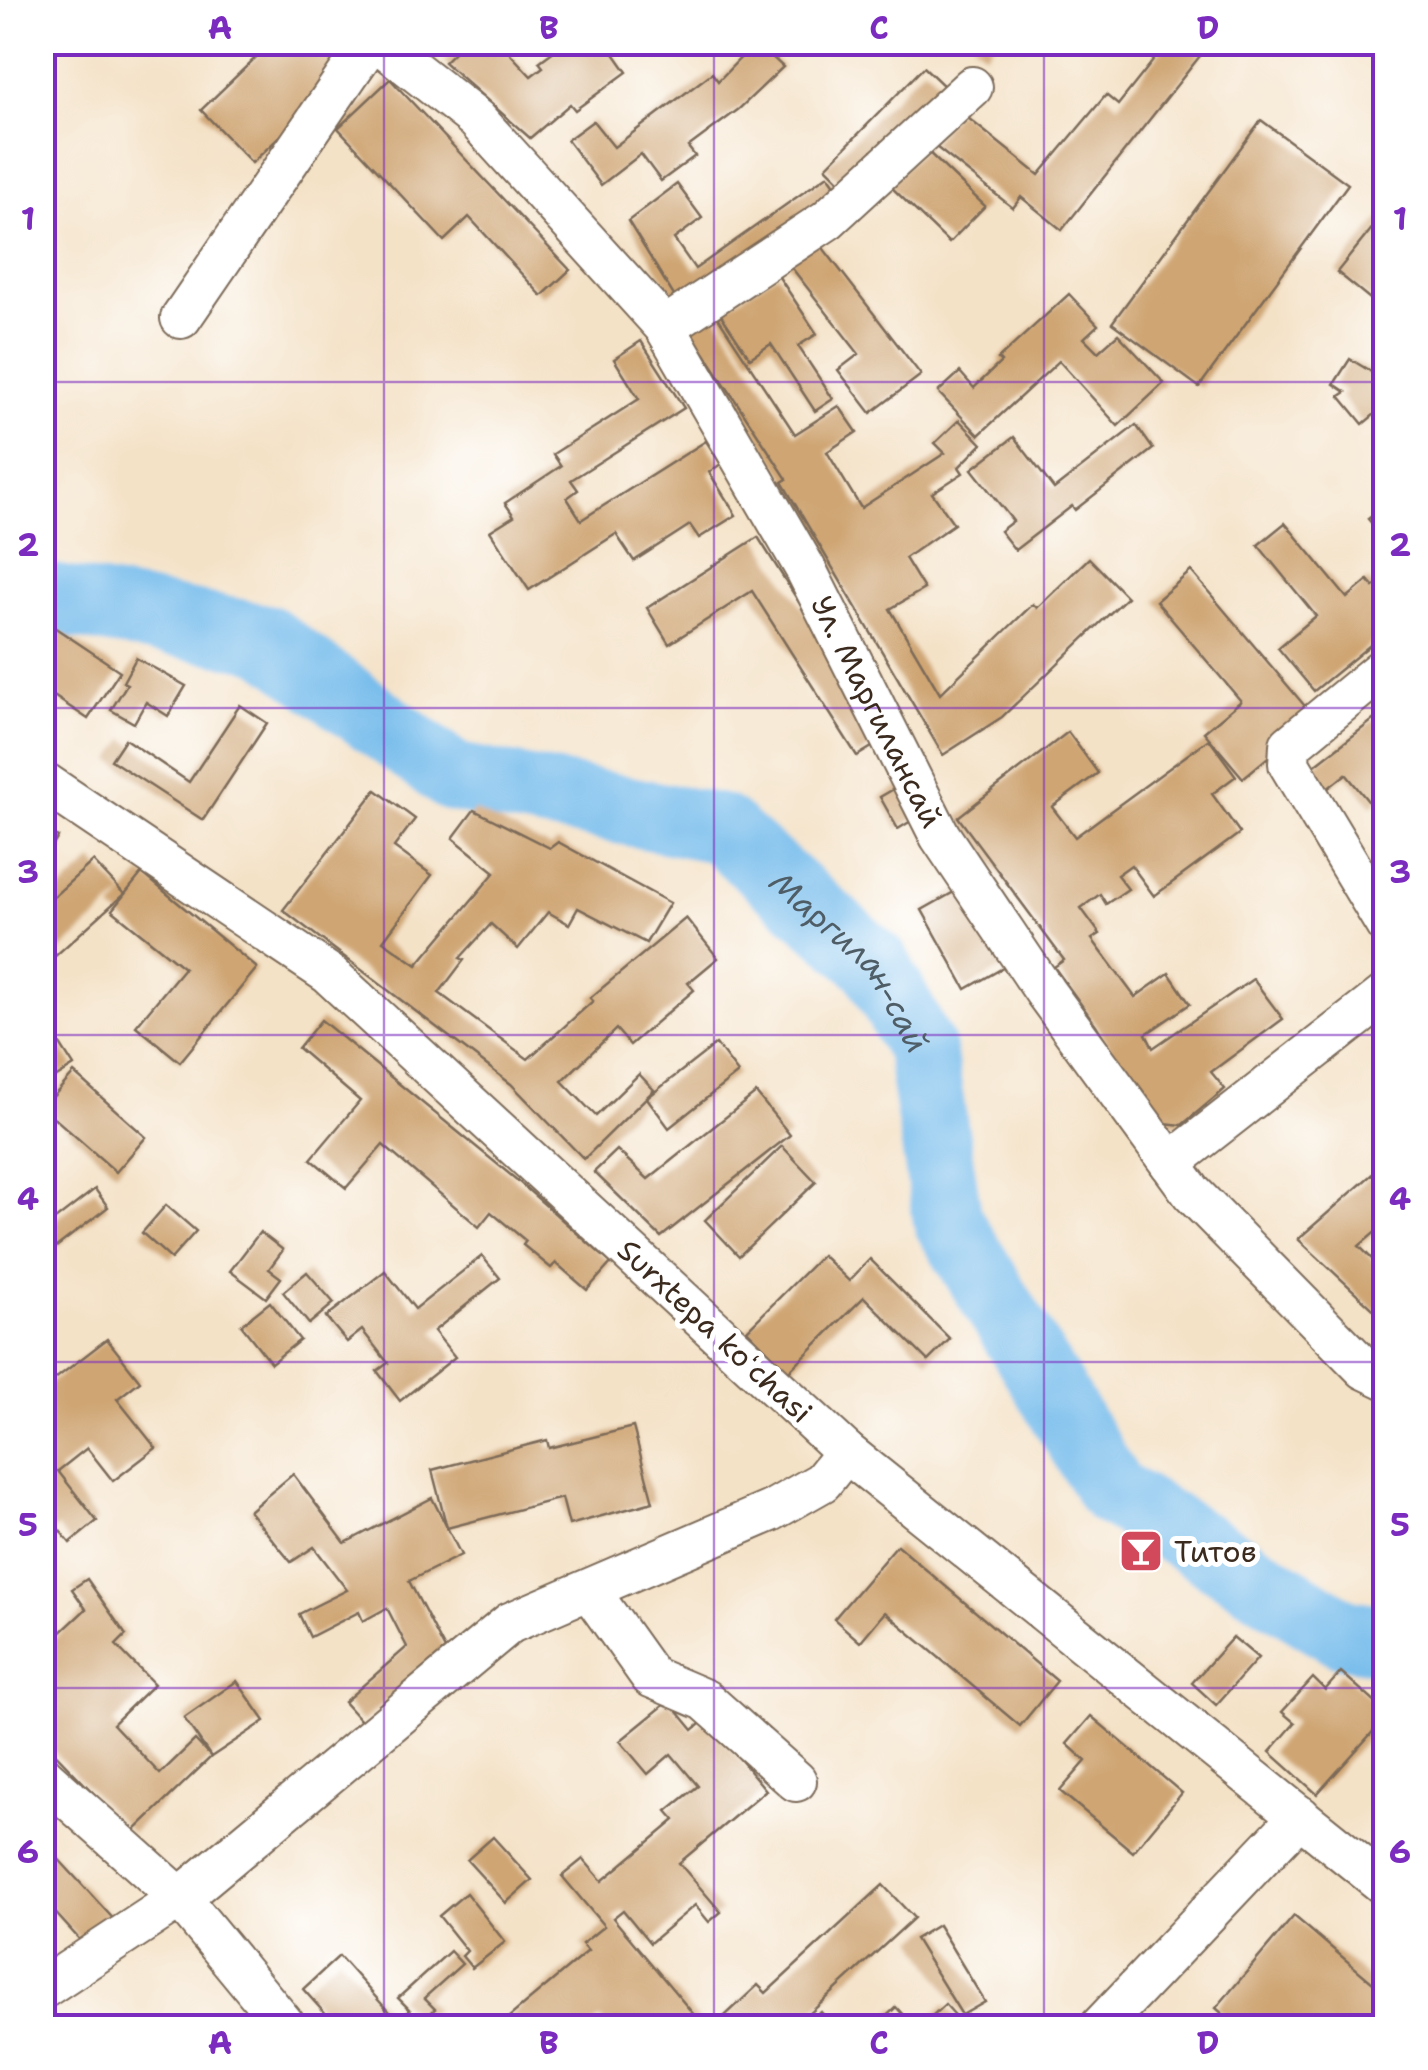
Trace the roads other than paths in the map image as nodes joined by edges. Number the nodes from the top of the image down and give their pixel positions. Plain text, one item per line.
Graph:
1 (374, 42) edge
2 (972, 88) dead end
3 (181, 318) dead end
4 (665, 327) junction
5 (1386, 666) edge
6 (42, 782) edge
7 (1386, 925) edge
8 (1386, 994) edge
9 (1170, 1163) junction
10 (1386, 1379) edge
11 (846, 1452) junction
12 (589, 1590) junction
13 (42, 1775) edge
14 (796, 1782) dead end
15 (1300, 1816) junction
16 (1386, 1886) edge
17 (180, 1898) junction
18 (42, 1989) edge
19 (287, 2028) edge
20 (1099, 2028) edge

1 - 3 street
1 - 4 street, Ул. Маргилансай
2 - 4 street
4 - 9 street, Ул. Маргилансай
5 - 7 street
6 - 11 street, Surxtepa koʻchasi
8 - 9 street
9 - 10 street, Ул. Маргилансай
11 - 12 street
11 - 15 street, Surxtepa koʻchasi
12 - 14 street
12 - 17 street
13 - 17 street
15 - 16 street, Surxtepa koʻchasi
15 - 20 street
17 - 18 street
17 - 19 street

